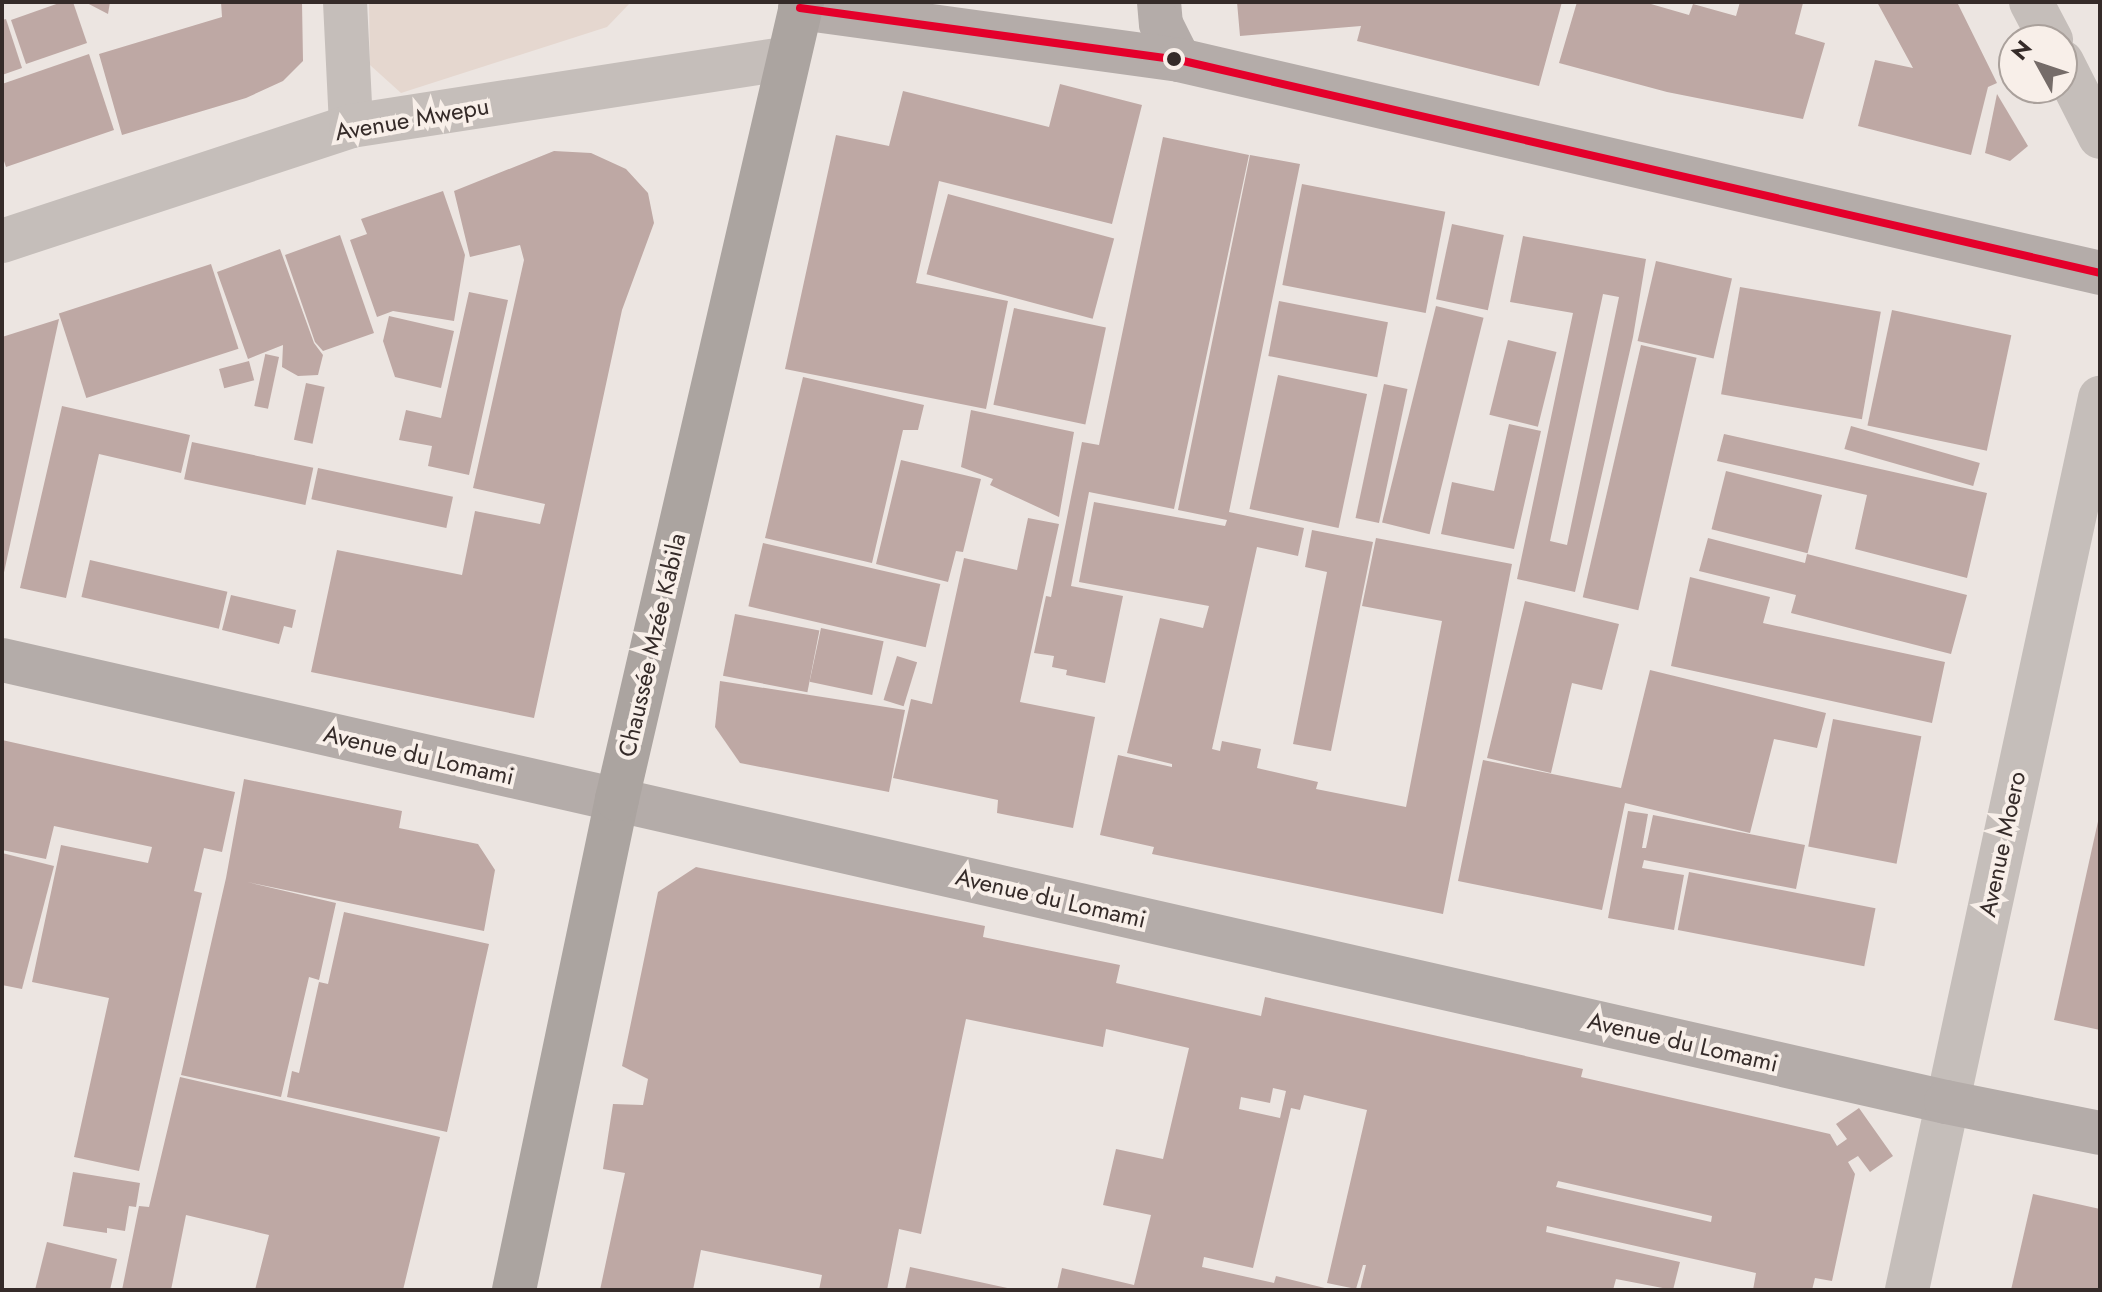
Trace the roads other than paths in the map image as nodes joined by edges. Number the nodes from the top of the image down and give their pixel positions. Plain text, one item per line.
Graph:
1 (345, 2) edge
2 (1159, 2) edge
3 (2031, 2) edge
4 (801, 5) edge
5 (2043, 24) edge
6 (788, 58) junction
7 (1179, 60) junction
8 (2078, 94) edge
9 (351, 126) junction
10 (2100, 137) edge
11 (2, 241) edge
12 (2100, 273) edge
13 (2100, 398) edge
14 (2, 660) edge
15 (617, 799) junction
16 (1946, 1102) junction
17 (2100, 1133) edge
18 (514, 1290) edge
19 (1907, 1290) edge

1 - 9 street
2 - 7 main road
3 - 5 street
4 - 6 highway, Chaussée Mzée Kabila
4 - 7 main road
6 - 9 street, Avenue Mwepu
6 - 15 highway, Chaussée Mzée Kabila
7 - 12 main road
8 - 10 street
9 - 11 street, Avenue Mwepu
13 - 16 street, Avenue Moero
14 - 15 main road, Avenue du Lomami
15 - 16 main road, Avenue du Lomami
15 - 18 highway, Chaussée Mzée Kabila
16 - 17 main road, Avenue du Lomami
16 - 19 street, Avenue Moero

